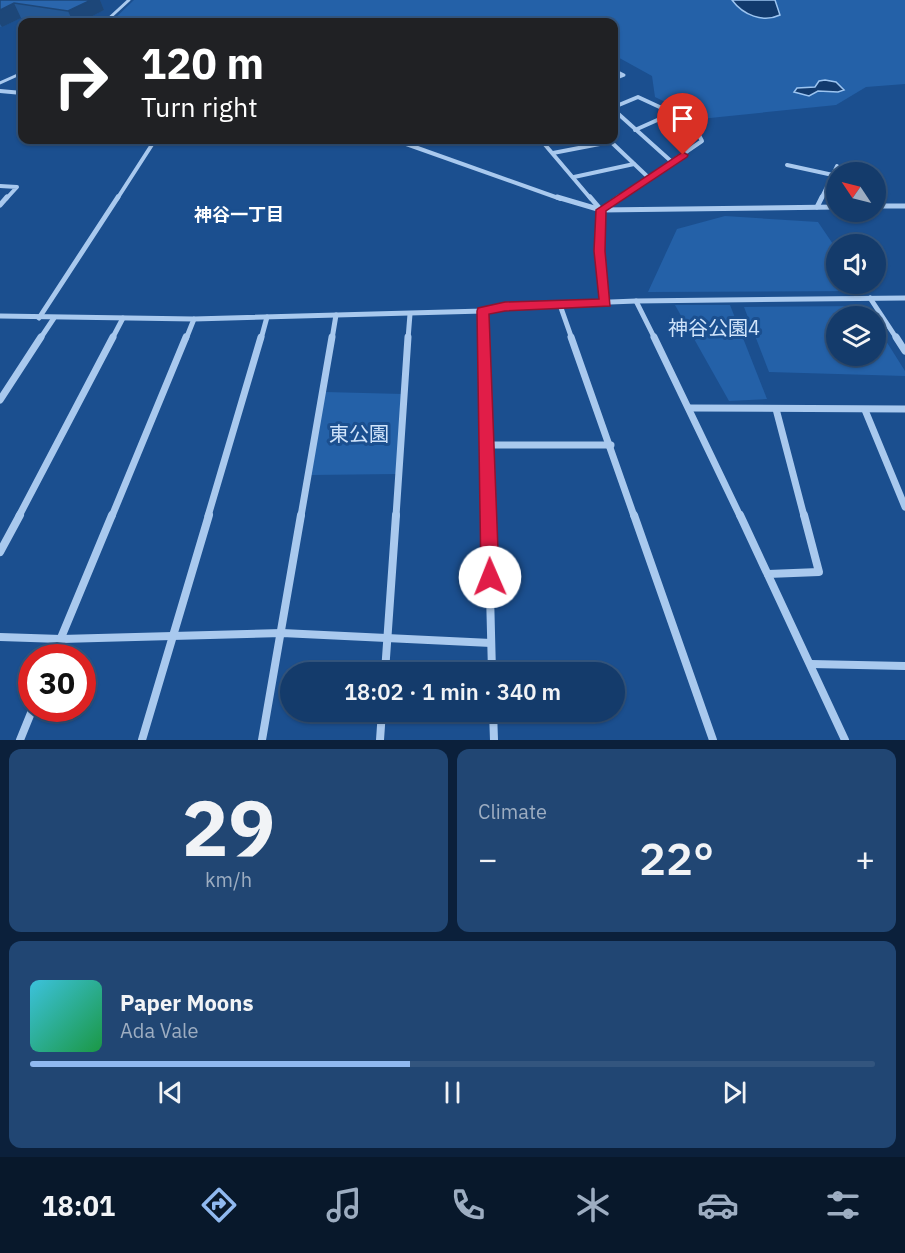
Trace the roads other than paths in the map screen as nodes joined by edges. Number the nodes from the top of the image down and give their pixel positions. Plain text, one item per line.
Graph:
1 (129, 0) edge
2 (109, 18) edge
3 (18, 75) edge
4 (0, 83) edge
5 (0, 91) edge
6 (18, 93) edge
7 (618, 107) edge
8 (618, 113) edge
9 (673, 113) junction
10 (635, 130) junction
11 (151, 144) edge
12 (406, 144) edge
13 (545, 144) edge
14 (595, 144) edge
15 (612, 144) edge
16 (553, 153) junction
17 (672, 162) junction
18 (634, 164) junction
19 (787, 165) dead end
20 (826, 173) edge
21 (574, 177) junction
22 (649, 178) junction
23 (0, 186) edge
24 (826, 188) edge
25 (0, 205) edge
26 (886, 206) edge
27 (905, 206) edge
28 (817, 207) junction
29 (826, 207) edge
30 (601, 210) junction
31 (870, 298) junction
32 (905, 298) edge
33 (636, 301) junction
34 (606, 303) junction
35 (560, 305) junction
36 (483, 311) junction
37 (410, 314) junction
38 (336, 315) junction
39 (0, 316) edge
40 (267, 317) junction
41 (39, 318) junction
42 (54, 318) junction
43 (123, 318) junction
44 (194, 319) junction
45 (905, 351) edge
46 (0, 400) edge
47 (690, 408) junction
48 (776, 409) junction
49 (905, 409) edge
50 (864, 410) junction
51 (487, 445) junction
52 (611, 446) junction
53 (905, 507) edge
54 (0, 552) edge
55 (768, 574) junction
56 (282, 633) junction
57 (174, 636) junction
58 (0, 637) edge
59 (61, 639) junction
60 (387, 640) junction
61 (492, 643) junction
62 (59, 644) edge
63 (386, 662) edge
64 (492, 662) edge
65 (811, 664) junction
66 (905, 666) edge
67 (27, 722) edge
68 (381, 722) edge
69 (493, 722) edge
70 (20, 740) edge
71 (142, 740) edge
72 (262, 740) edge
73 (380, 740) edge
74 (494, 740) edge
75 (713, 740) edge
76 (846, 740) edge

1 - 2 street
3 - 4 street
5 - 6 street
7 - 9 street
8 - 10 street
9 - 10 street
9 - 17 street
10 - 17 street
11 - 41 street
12 - 30 street
13 - 16 street
14 - 16 street
15 - 18 street
16 - 21 street
17 - 22 street
18 - 21 street
18 - 22 street
19 - 20 street
21 - 30 street
22 - 30 street
23 - 25 street
24 - 28 street
26 - 27 street
28 - 29 street
28 - 30 street
30 - 34 street
31 - 32 street
31 - 33 street
31 - 45 street
33 - 34 street
33 - 47 street
34 - 35 street
35 - 36 street
35 - 52 street
36 - 37 street
36 - 51 street
37 - 38 street
37 - 60 street
38 - 40 street
38 - 56 street
39 - 41 street
40 - 44 street
40 - 57 street
41 - 42 street
42 - 43 street
42 - 46 street
43 - 44 street
43 - 54 street
44 - 59 street
47 - 48 street
47 - 55 street
48 - 50 street
48 - 55 street
49 - 50 street
50 - 53 street
51 - 52 street
51 - 61 street
52 - 75 street
55 - 65 street
56 - 57 street
56 - 60 street
56 - 72 street
57 - 59 street
57 - 71 street
58 - 59 street
59 - 62 street
60 - 61 street
60 - 63 street
61 - 64 street
65 - 66 street
65 - 76 street
67 - 70 street
68 - 73 street
69 - 74 street

